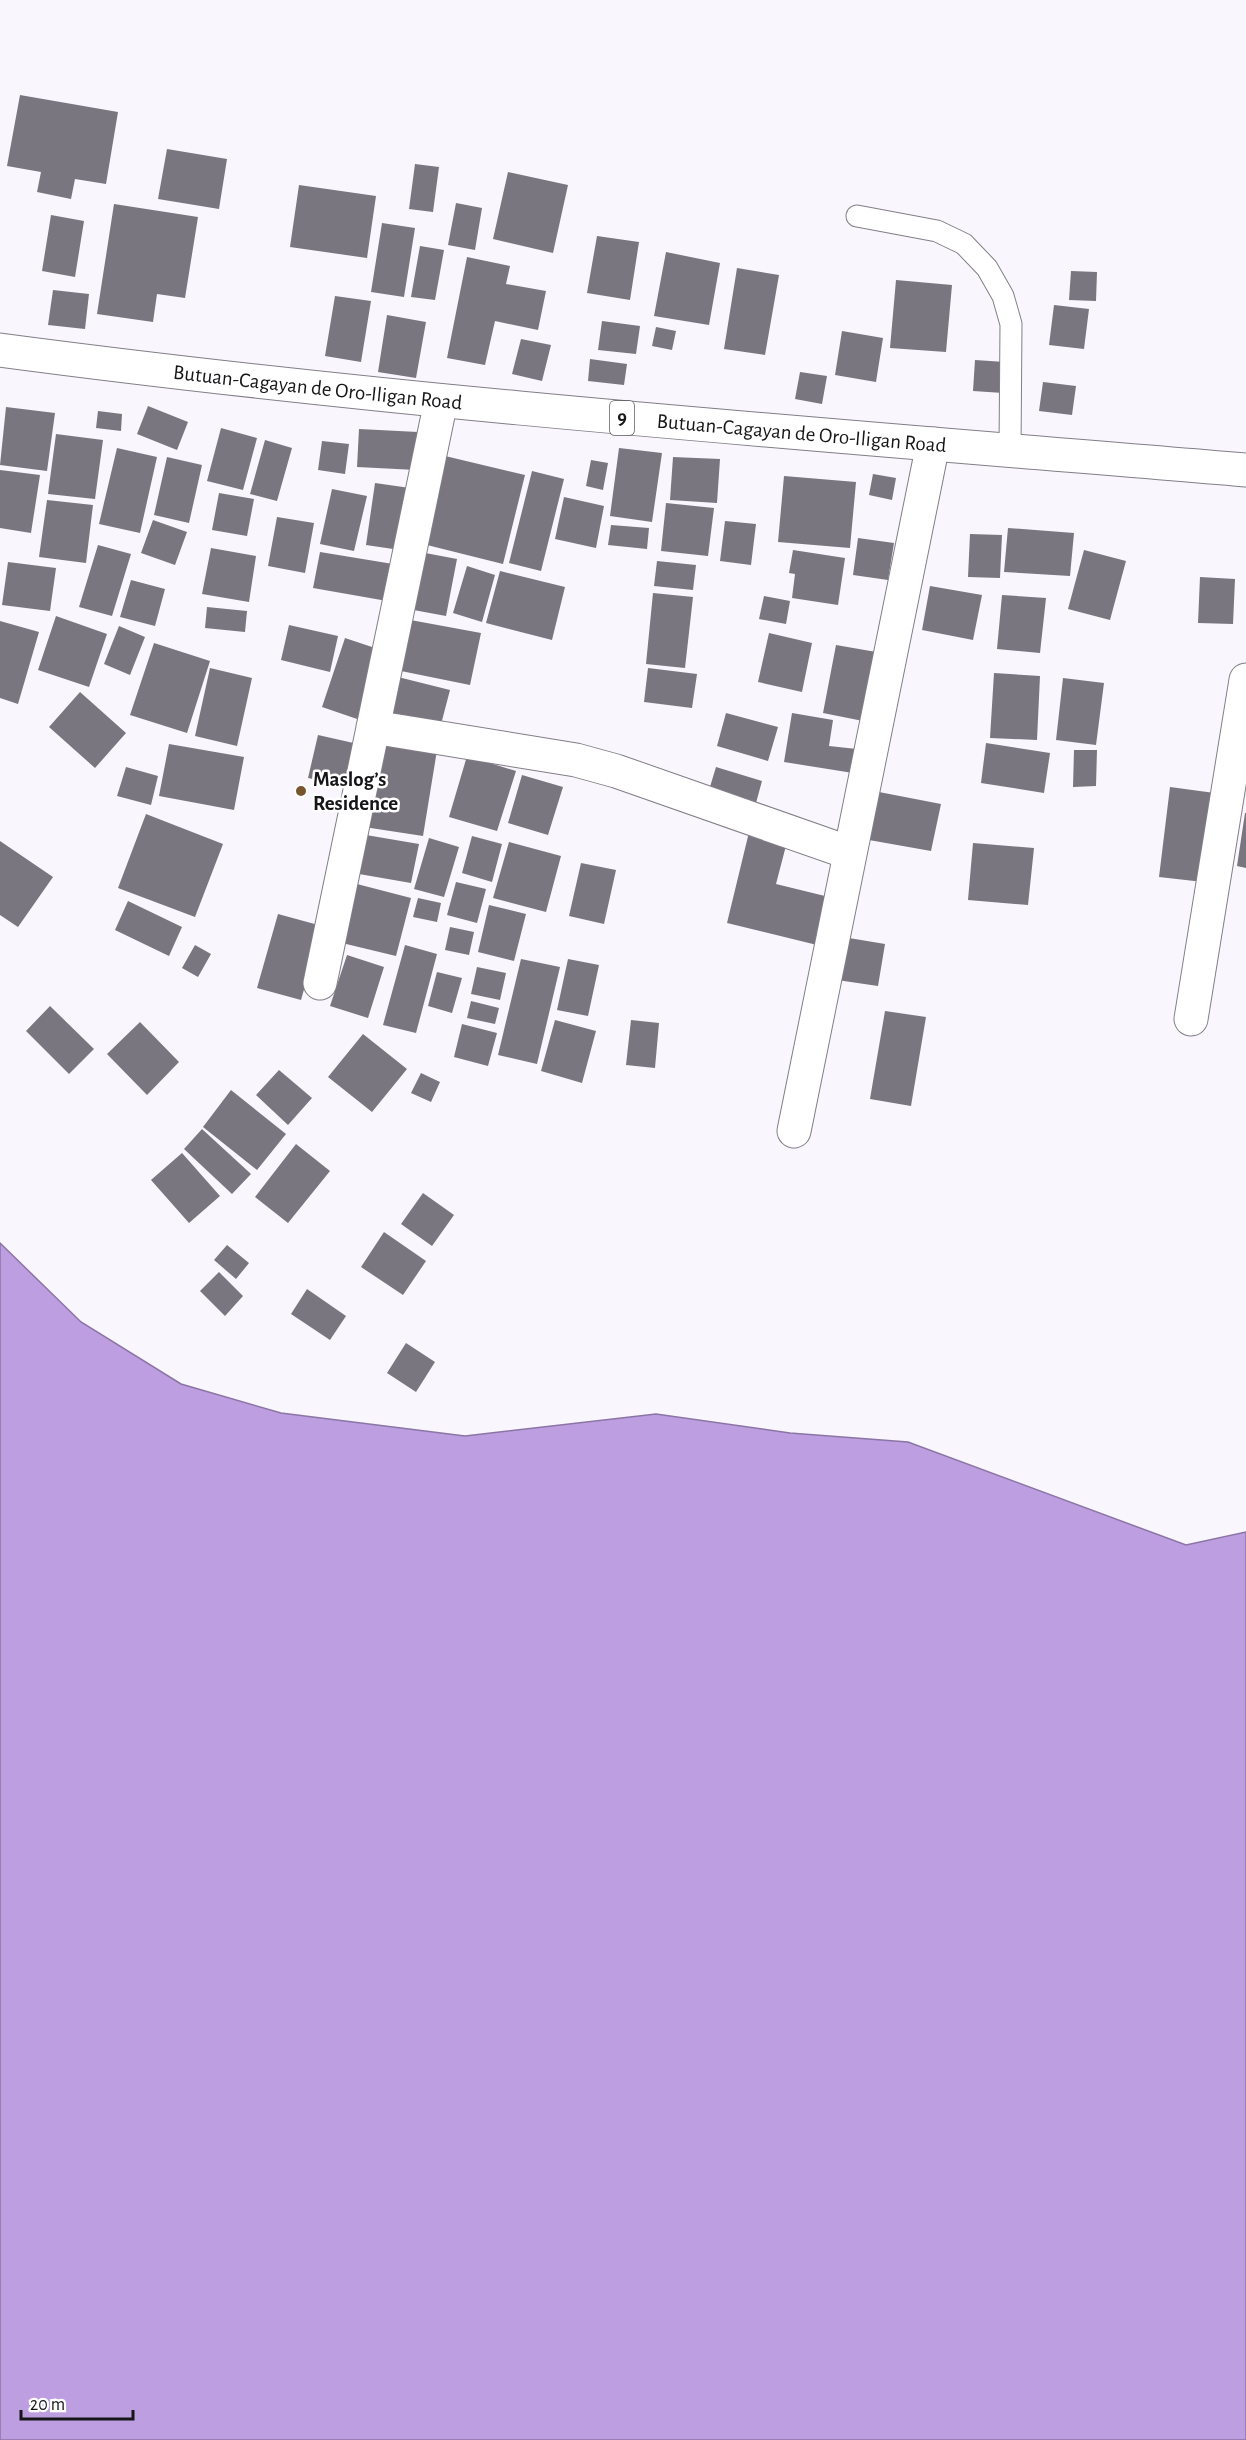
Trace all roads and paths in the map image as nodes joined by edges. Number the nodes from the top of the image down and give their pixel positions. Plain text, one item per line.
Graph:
1 (857, 216) dead end
2 (0, 350) edge
3 (441, 401) junction
4 (933, 444) junction
5 (1010, 450) junction
6 (1246, 470) edge
7 (1246, 680) edge
8 (373, 727) junction
9 (850, 853) junction
10 (320, 983) dead end
11 (1191, 1020) dead end
12 (794, 1131) dead end

1 - 5 lane
2 - 3 main road, Butuan-Cagayan de Oro-Iligan Road / 9
3 - 4 main road, Butuan-Cagayan de Oro-Iligan Road / 9
3 - 8 main road
4 - 5 main road, Butuan-Cagayan de Oro-Iligan Road / 9
4 - 9 main road
5 - 6 main road, Butuan-Cagayan de Oro-Iligan Road / 9
7 - 11 main road
8 - 9 main road
8 - 10 main road
9 - 12 main road

